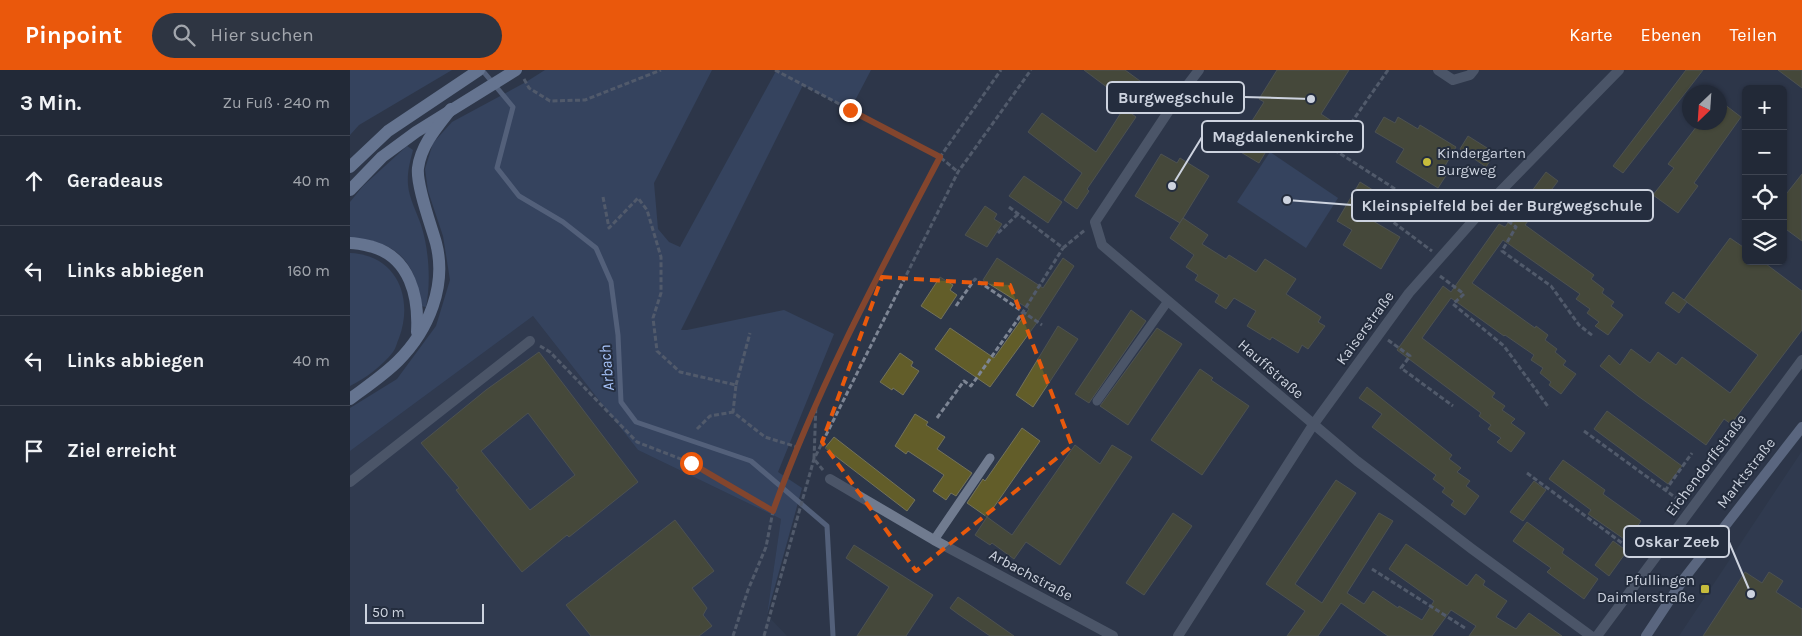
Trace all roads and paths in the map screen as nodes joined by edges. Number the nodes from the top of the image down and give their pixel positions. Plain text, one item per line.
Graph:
1 (479, 70) edge
2 (516, 70) edge
3 (661, 70) edge
4 (775, 70) edge
5 (1001, 70) edge
6 (1031, 70) edge
7 (1199, 70) edge
8 (1388, 70) edge
9 (1438, 70) edge
10 (1474, 70) edge
11 (1619, 70) edge
12 (529, 88) dead end
13 (451, 109) junction
14 (940, 157) junction
15 (350, 167) edge
16 (958, 172) junction
17 (350, 190) edge
18 (603, 197) dead end
19 (1488, 205) junction
20 (1009, 207) dead end
21 (1018, 214) junction
22 (1095, 222) junction
23 (998, 233) dead end
24 (350, 243) edge
25 (1062, 248) junction
26 (1441, 258) junction
27 (1431, 269) junction
28 (1168, 301) junction
29 (956, 306) dead end
30 (1023, 312) junction
31 (1042, 324) dead end
32 (750, 333) dead end
33 (1380, 334) junction
34 (1593, 336) dead end
35 (416, 337) junction
36 (530, 341) joint
37 (1802, 360) edge
38 (736, 385) junction
39 (350, 399) edge
40 (1097, 401) dead end
41 (816, 403) junction
42 (1453, 406) dead end
43 (1549, 408) dead end
44 (734, 412) junction
45 (938, 418) dead end
46 (1313, 425) junction
47 (1802, 427) edge
48 (697, 429) dead end
49 (1584, 431) dead end
50 (797, 447) junction
51 (1692, 453) dead end
52 (990, 458) dead end
53 (814, 459) junction
54 (1527, 473) dead end
55 (830, 479) dead end
56 (350, 482) edge
57 (1665, 490) junction
58 (1691, 510) junction
59 (773, 511) junction
60 (934, 540) junction
61 (1651, 564) junction
62 (1372, 569) dead end
63 (1465, 628) dead end
64 (733, 636) edge
65 (764, 636) edge
66 (1112, 636) edge
67 (1178, 636) edge
68 (1591, 636) edge
69 (1597, 636) edge
70 (1646, 636) edge

1 - 15 main road
2 - 13 main road
3 - 12 path
4 - 14 path
5 - 14 path
6 - 16 path
7 - 22 street
8 - 26 path
9 - 10 street
11 - 19 street, Kaiserstraße
13 - 17 main road
13 - 35 main road
14 - 16 path
14 - 41 path
16 - 53 path
18 - 38 path
19 - 26 street, Kaiserstraße
19 - 34 path
20 - 21 path
21 - 23 path
21 - 25 path
22 - 25 path
22 - 28 street, Hauffstraße
24 - 35 main road
25 - 30 path
26 - 27 street, Kaiserstraße
27 - 33 street, Kaiserstraße
27 - 43 path
28 - 40 lane
28 - 46 street, Hauffstraße
29 - 30 path
30 - 31 path
30 - 45 path
32 - 38 path
33 - 42 path
33 - 46 street, Kaiserstraße
35 - 39 main road
36 - 56 street
36 - 59 path
37 - 58 street, Eichendorffstraße
38 - 44 path
41 - 50 path
41 - 53 path
44 - 48 path
44 - 50 path
46 - 67 street, Kaiserstraße
46 - 68 street, Hauffstraße
47 - 70 main road, Marktstraße
49 - 57 path
50 - 59 path
51 - 57 path
52 - 60 lane
53 - 65 path
54 - 61 path
55 - 60 street, Arbachstraße
57 - 58 path
58 - 61 street, Eichendorffstraße
59 - 64 path
60 - 66 street, Arbachstraße
61 - 69 street, Eichendorffstraße
62 - 63 path

